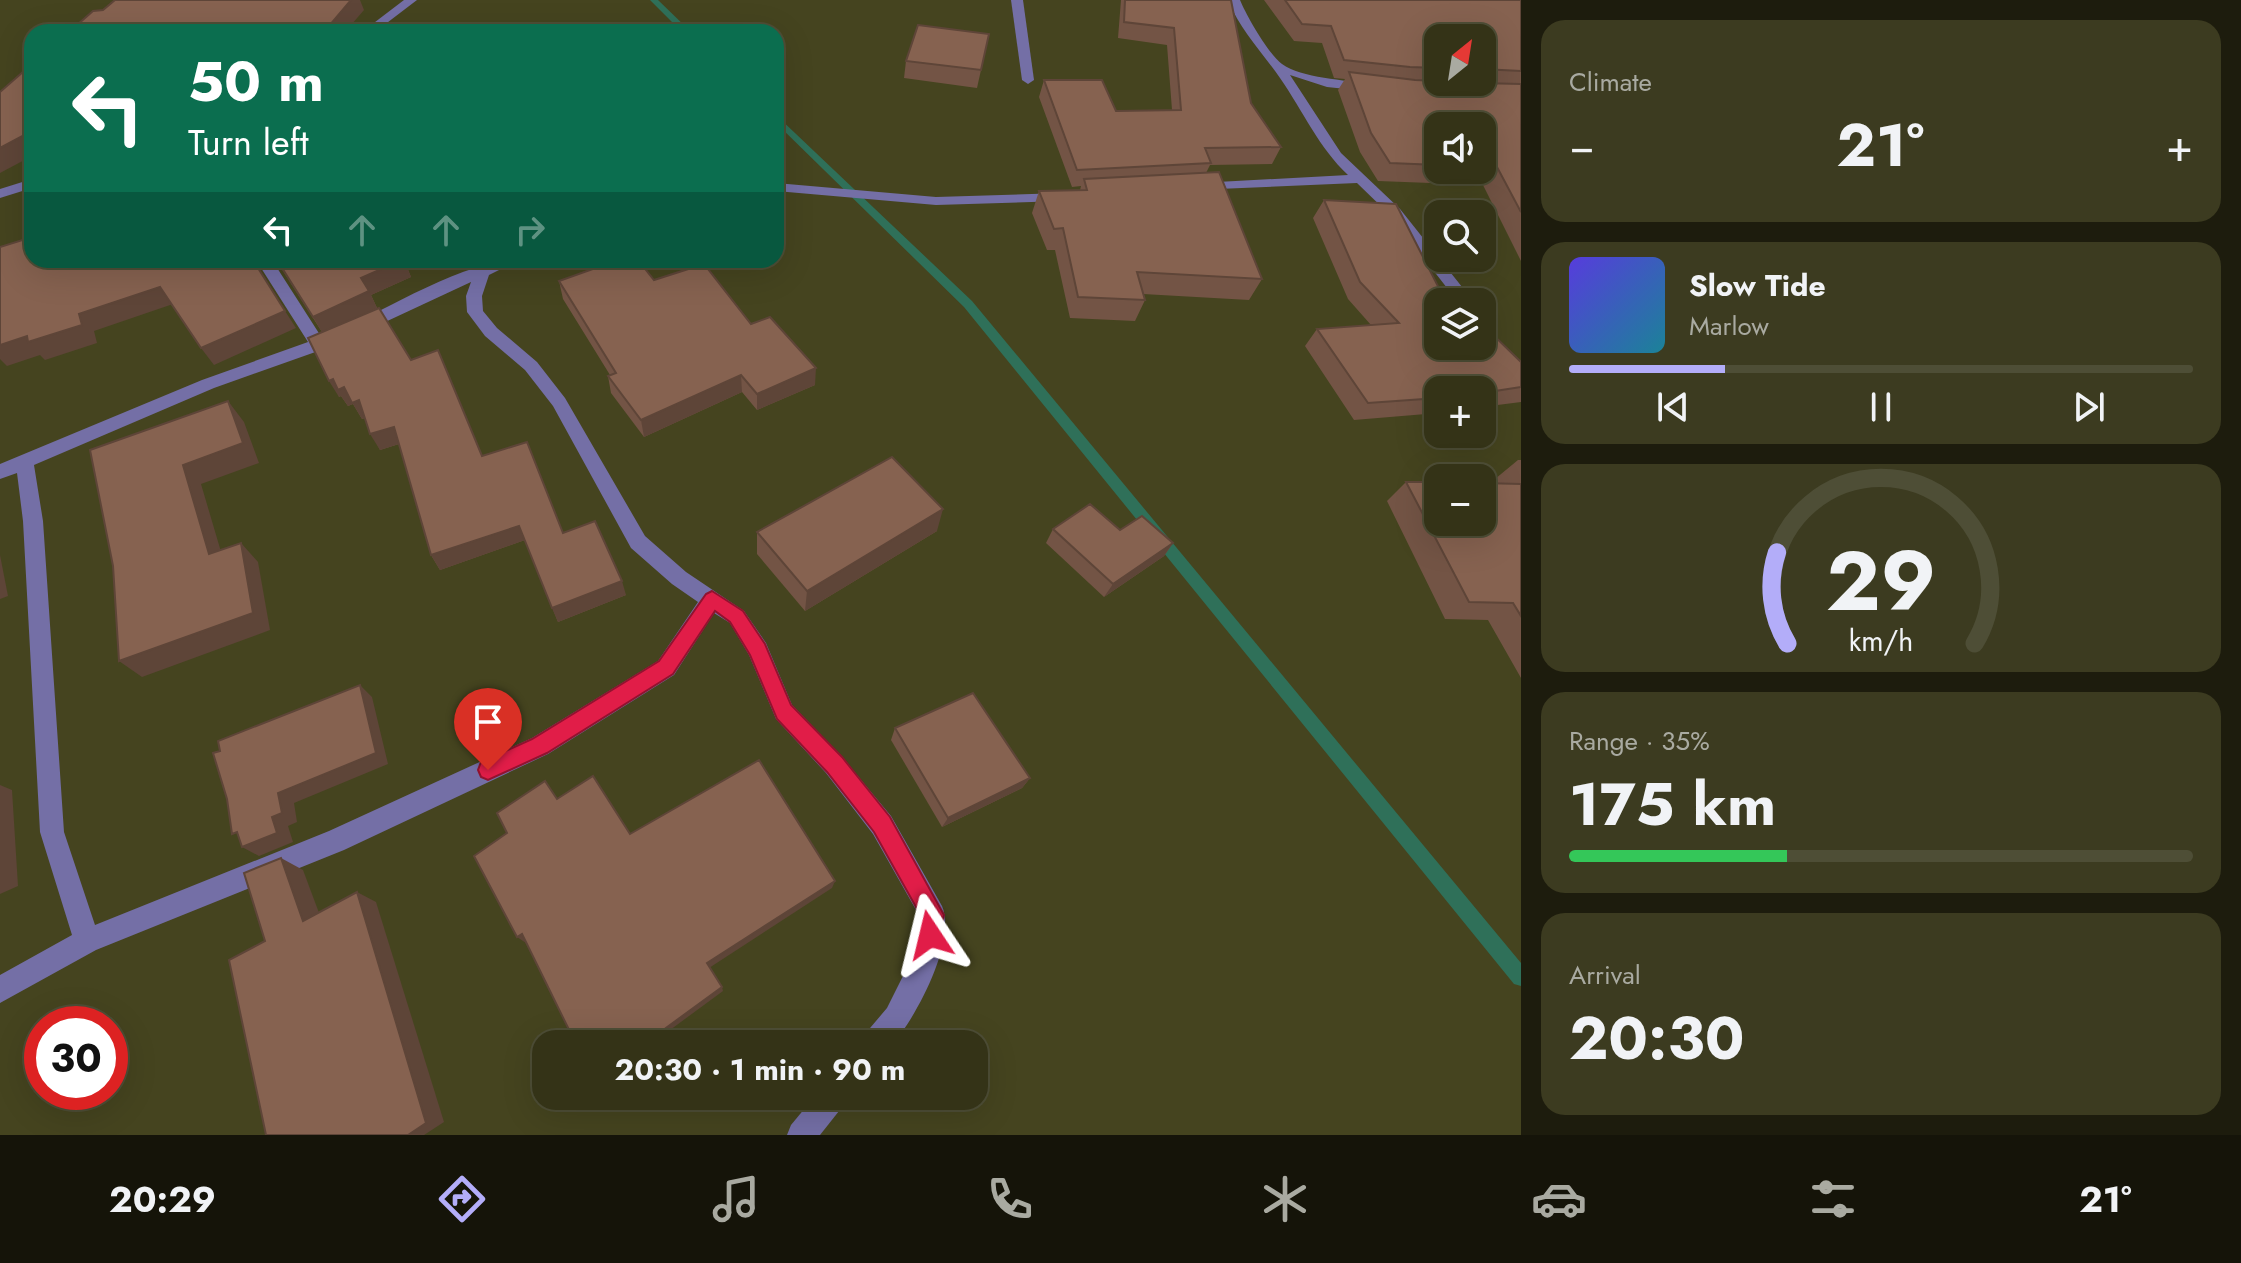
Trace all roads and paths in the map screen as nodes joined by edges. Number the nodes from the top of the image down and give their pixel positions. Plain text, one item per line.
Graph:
1 (411, 0) edge
2 (1017, 0) edge
3 (1234, 0) edge
4 (379, 24) edge
5 (1278, 67) junction
6 (1028, 80) dead end
7 (1327, 83) junction
8 (1374, 88) edge
9 (1294, 90) junction
10 (1358, 179) junction
11 (24, 186) edge
12 (784, 187) edge
13 (1188, 187) edge
14 (0, 194) edge
15 (1071, 196) edge
16 (269, 268) edge
17 (492, 268) edge
18 (482, 272) junction
19 (1455, 288) edge
20 (318, 345) junction
21 (25, 463) junction
22 (0, 472) edge
23 (712, 599) junction
24 (87, 941) junction
25 (0, 990) edge
26 (887, 1030) edge
27 (822, 1110) edge
28 (801, 1135) edge

1 - 4 street
2 - 6 street
3 - 5 street
5 - 7 street
5 - 9 street
7 - 8 street
7 - 9 street
9 - 10 street
10 - 13 street
10 - 19 street
11 - 14 street
12 - 15 street
16 - 20 street
17 - 18 street
18 - 20 street
18 - 23 street
20 - 21 street
21 - 22 street
21 - 24 street
23 - 24 street
23 - 26 street
24 - 25 street
27 - 28 street

